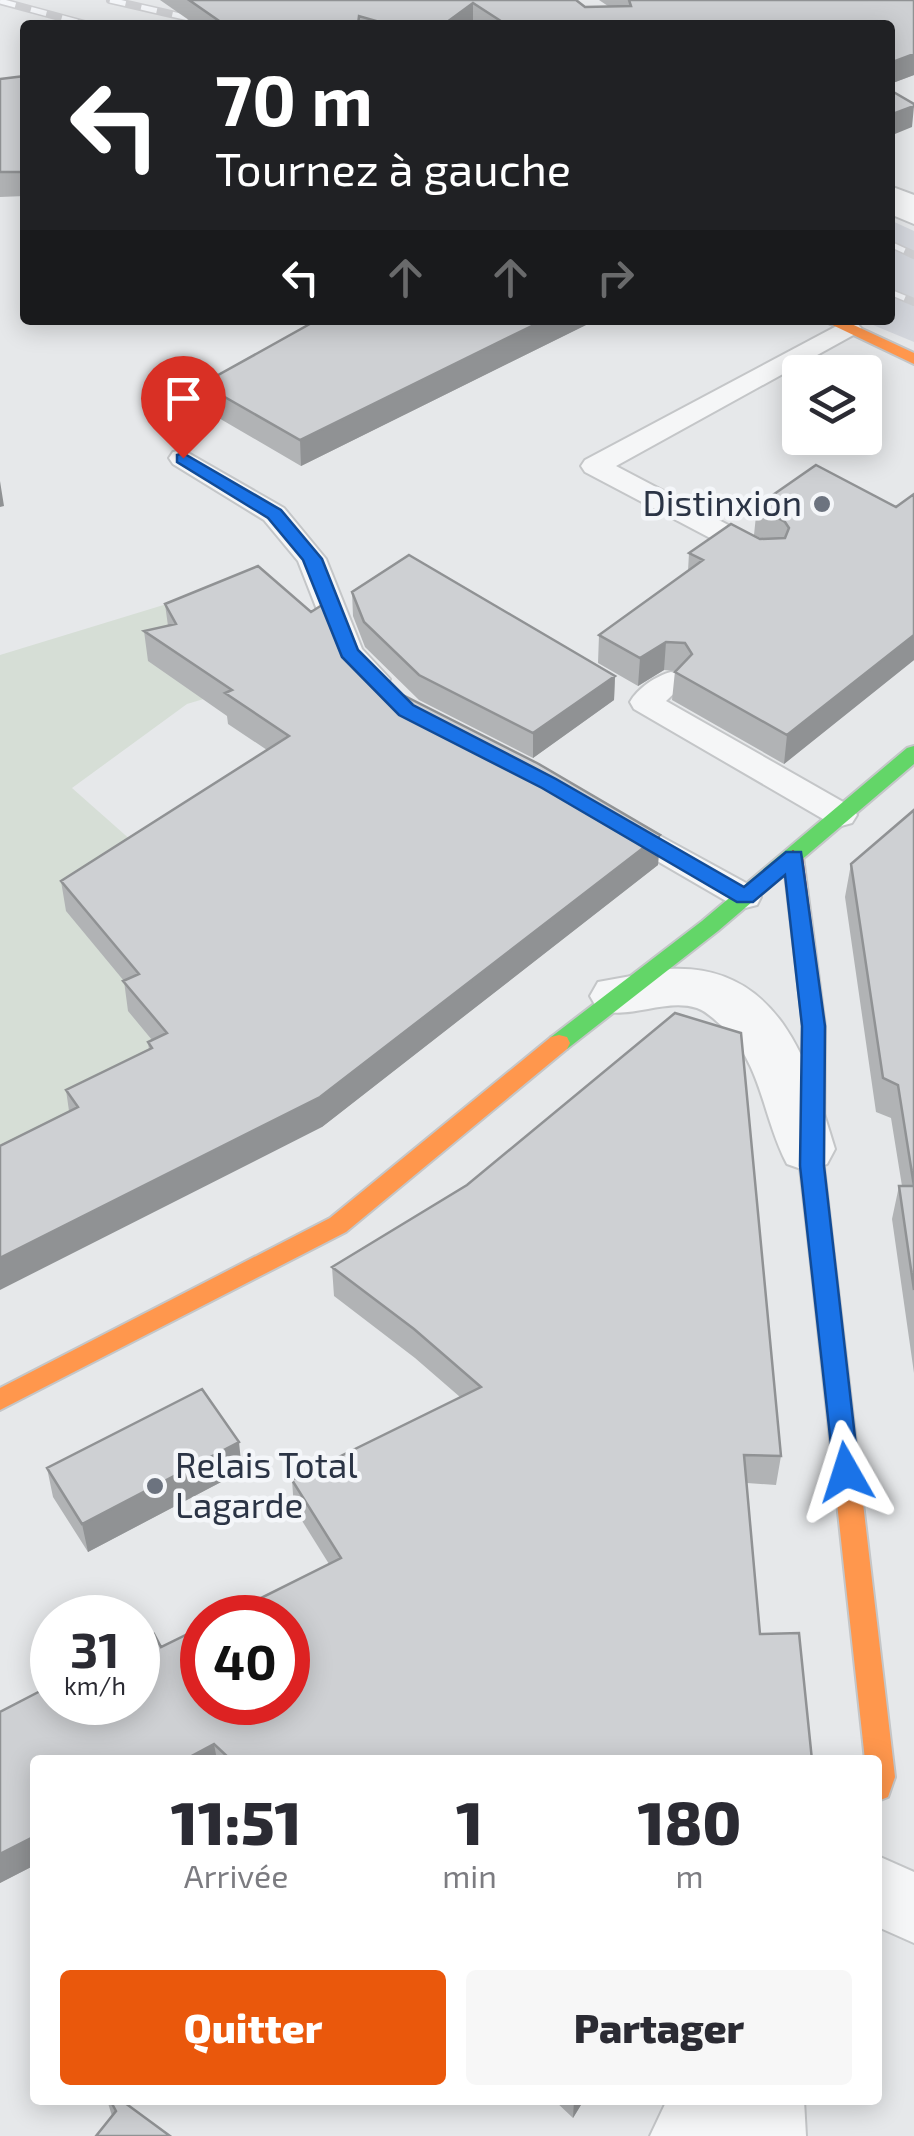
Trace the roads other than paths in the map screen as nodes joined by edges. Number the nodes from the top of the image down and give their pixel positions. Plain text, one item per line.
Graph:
1 (837, 325) edge
2 (841, 325) edge
3 (914, 359) edge
4 (183, 458) dead end
5 (769, 558) edge
6 (672, 682) edge
7 (395, 698) edge
8 (914, 752) edge
9 (595, 810) edge
10 (841, 815) junction
11 (794, 857) junction
12 (745, 897) junction
13 (617, 996) junction
14 (812, 1166) junction
15 (0, 1400) edge
16 (879, 1755) edge
17 (882, 1892) edge
18 (914, 1909) edge
19 (708, 2105) edge
20 (767, 2105) edge
21 (688, 2136) edge
22 (768, 2136) edge

1 - 5 lane
2 - 3 main road
4 - 7 lane
6 - 10 lane
8 - 10 main road
9 - 12 lane
10 - 11 main road
11 - 12 main road
11 - 14 main road
12 - 13 main road
13 - 14 street
13 - 15 main road
14 - 16 main road
17 - 18 street
19 - 21 street
20 - 22 street

